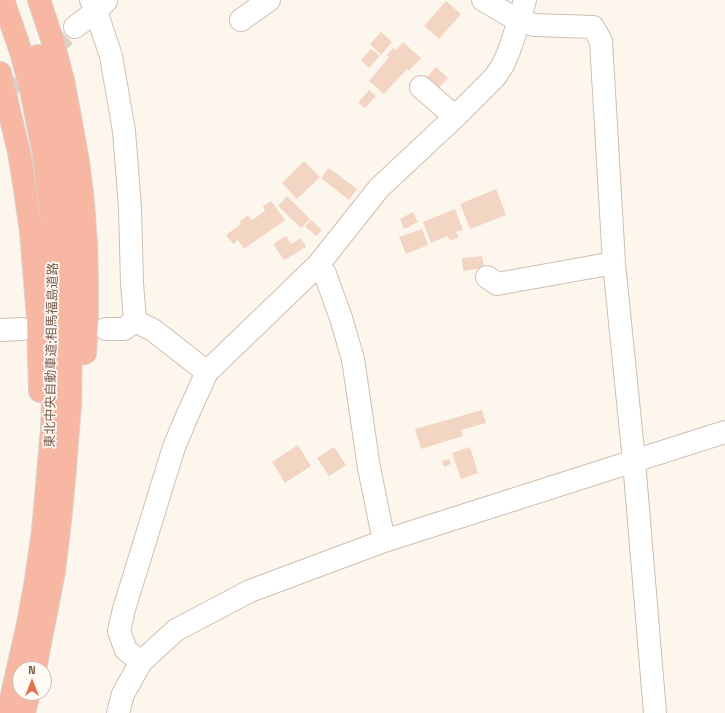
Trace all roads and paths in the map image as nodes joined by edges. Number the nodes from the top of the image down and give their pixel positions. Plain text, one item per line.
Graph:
1 (3, 0) edge
2 (19, 0) edge
3 (39, 0) edge
4 (269, 0) edge
5 (483, 0) edge
6 (525, 0) edge
7 (98, 4) edge
8 (241, 20) dead end
9 (519, 21) junction
10 (74, 27) tunnel mouth
11 (0, 73) edge
12 (421, 87) dead end
13 (456, 117) junction
14 (614, 263) junction
15 (318, 265) junction
16 (488, 277) dead end
17 (135, 321) junction
18 (22, 329) dead end
19 (106, 329) dead end
20 (0, 330) edge
21 (207, 372) junction
22 (725, 432) edge
23 (634, 461) junction
24 (384, 541) junction
25 (45, 576) junction
26 (36, 661) edge
27 (141, 662) junction
28 (27, 701) edge
29 (8, 713) edge
30 (24, 713) edge
31 (118, 713) edge
32 (655, 713) edge

1 - 25 highway, 東北中央自動車道;相馬福島道路
2 - 25 highway, 東北中央自動車道;相馬福島道路
3 - 25 highway
4 - 8 street
5 - 9 street
6 - 9 street
7 - 10 street
7 - 17 street
9 - 13 street
9 - 14 street
11 - 25 highway
12 - 13 street
13 - 15 street
14 - 16 street
14 - 23 street
15 - 21 street
15 - 24 street
17 - 19 street
17 - 21 street
18 - 20 street
21 - 27 street
22 - 23 street
23 - 24 street
23 - 32 street
24 - 27 street
25 - 26 highway, 東北中央自動車道;相馬福島道路
25 - 29 highway, 東北中央自動車道;相馬福島道路
27 - 31 street
28 - 30 highway

